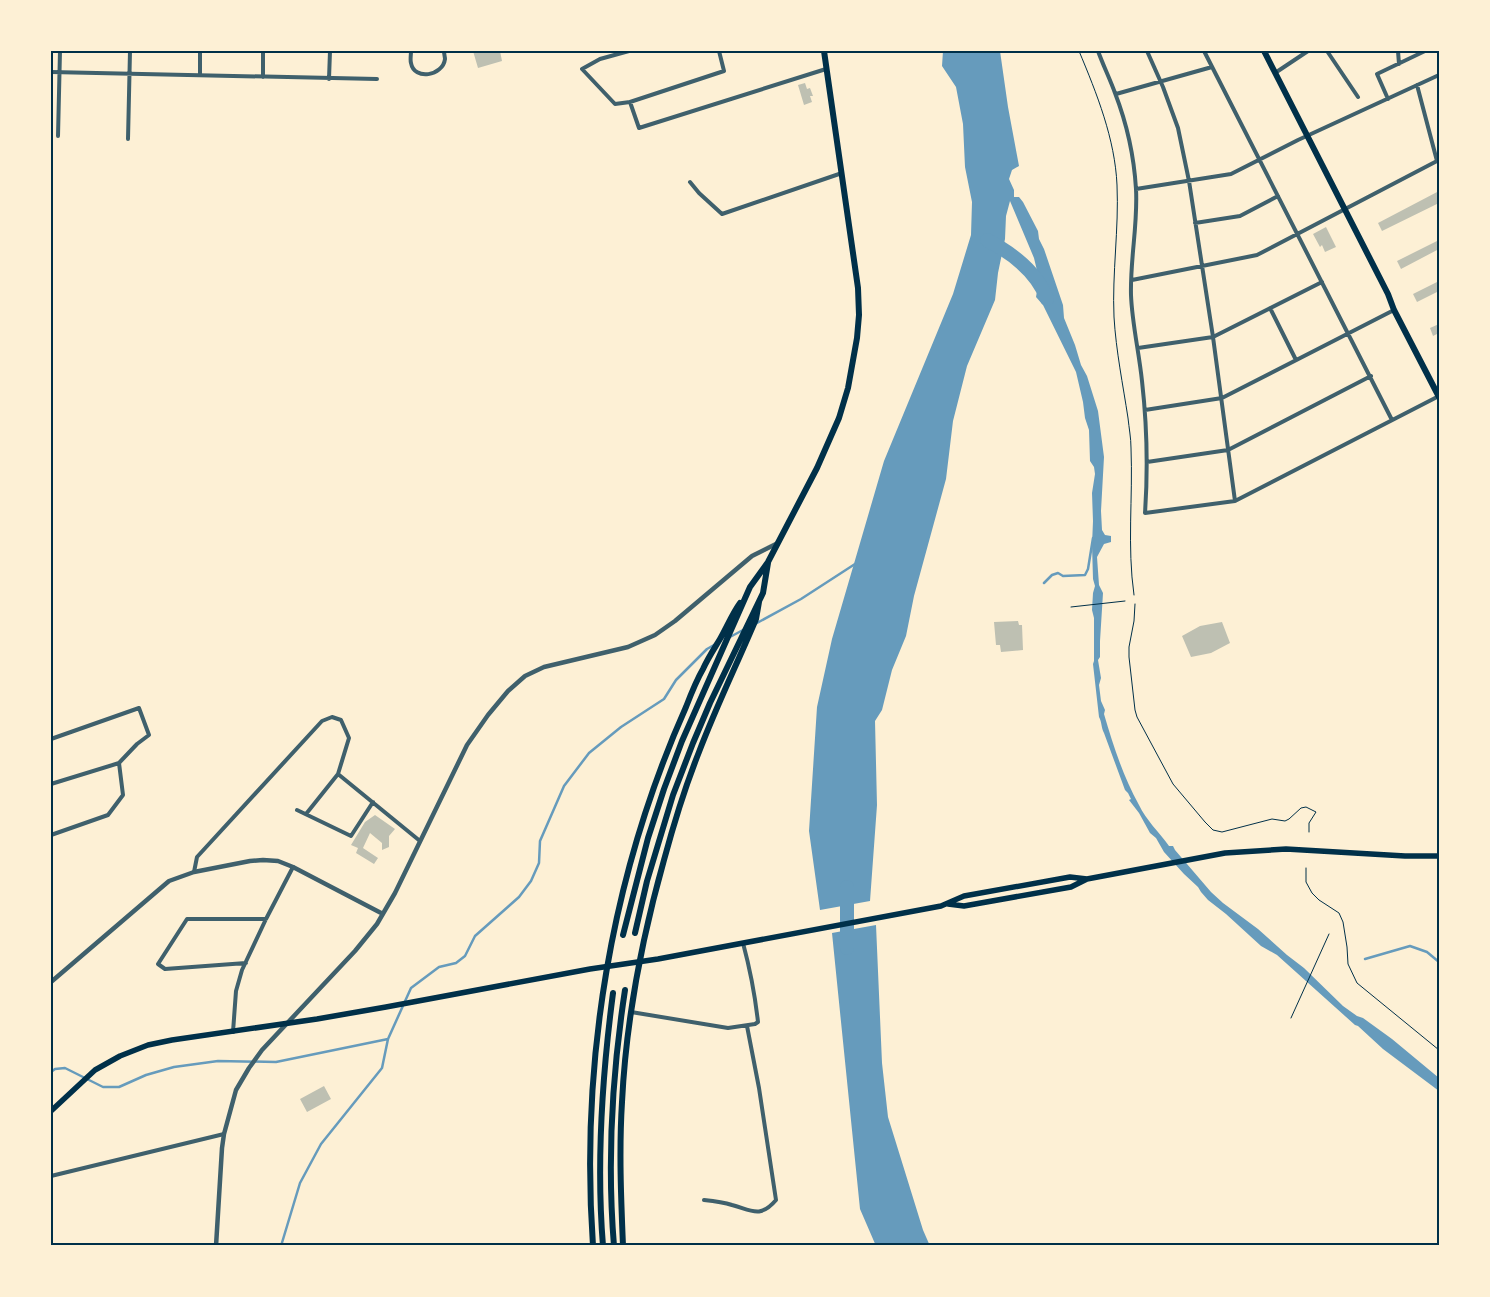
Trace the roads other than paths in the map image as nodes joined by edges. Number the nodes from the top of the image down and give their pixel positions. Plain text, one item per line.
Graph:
1 (60, 51) edge
2 (130, 51) edge
3 (200, 51) edge
4 (263, 51) edge
5 (330, 51) edge
6 (410, 51) edge
7 (444, 51) edge
8 (629, 51) edge
9 (719, 51) edge
10 (824, 51) edge
11 (1098, 51) edge
12 (1147, 51) edge
13 (1204, 51) edge
14 (1264, 51) edge
15 (1308, 51) edge
16 (1327, 51) edge
17 (1398, 51) edge
18 (1425, 51) edge
19 (1399, 64) junction
20 (1212, 67) junction
21 (826, 69) junction
22 (51, 72) edge
23 (59, 73) junction
24 (1275, 73) junction
25 (129, 74) junction
26 (1439, 74) edge
27 (200, 75) junction
28 (262, 77) junction
29 (329, 78) junction
30 (377, 79) dead end
31 (1160, 81) junction
32 (1417, 85) junction
33 (1116, 94) junction
34 (1358, 97) dead end
35 (1388, 98) junction
36 (630, 102) junction
37 (58, 136) dead end
38 (1307, 136) junction
39 (128, 139) dead end
40 (1259, 159) junction
41 (842, 173) junction
42 (1189, 181) junction
43 (690, 182) dead end
44 (1136, 190) junction
45 (1278, 196) junction
46 (1345, 210) junction
47 (1195, 223) junction
48 (1297, 235) junction
49 (1201, 266) junction
50 (1132, 280) junction
51 (1322, 282) junction
52 (1270, 308) junction
53 (1394, 310) junction
54 (1348, 333) junction
55 (1214, 337) junction
56 (1138, 348) junction
57 (1296, 360) junction
58 (1370, 376) junction
59 (1439, 397) edge
60 (1222, 398) junction
61 (1145, 410) junction
62 (1392, 420) junction
63 (1228, 450) junction
64 (1147, 462) junction
65 (1235, 500) junction
66 (777, 544) junction
67 (768, 562) junction
68 (746, 596) junction
69 (756, 611) junction
70 (51, 739) edge
71 (120, 764) junction
72 (338, 774) junction
73 (51, 784) edge
74 (373, 802) junction
75 (297, 810) dead end
76 (306, 814) junction
77 (51, 835) edge
78 (420, 841) junction
79 (1439, 856) edge
80 (294, 867) junction
81 (194, 872) junction
82 (1086, 879) junction
83 (948, 904) junction
84 (384, 914) junction
85 (266, 919) junction
86 (635, 933) dead end
87 (623, 935) dead end
88 (743, 942) junction
89 (640, 960) junction
90 (246, 963) junction
91 (608, 966) junction
92 (51, 982) edge
93 (625, 990) dead end
94 (613, 993) dead end
95 (631, 1012) junction
96 (286, 1024) junction
97 (747, 1026) junction
98 (233, 1032) junction
99 (51, 1111) edge
100 (224, 1134) junction
101 (51, 1176) edge
102 (704, 1200) dead end
103 (216, 1246) edge
104 (592, 1246) edge
105 (603, 1246) edge
106 (614, 1246) edge
107 (624, 1246) edge

1 - 23 street
2 - 25 street
3 - 27 street
4 - 28 street
5 - 29 street
6 - 7 street
8 - 36 street
9 - 36 street
10 - 21 highway
11 - 33 street
12 - 31 street
13 - 20 street
14 - 24 highway
15 - 24 street
16 - 34 street
17 - 19 street
18 - 19 street
19 - 35 street
20 - 31 street
20 - 40 street
21 - 36 street
21 - 41 highway
22 - 23 street
23 - 25 street
23 - 37 street
24 - 38 highway
25 - 27 street
25 - 39 street
26 - 32 street
27 - 28 street
28 - 29 street
29 - 30 street
31 - 33 street
31 - 42 street
32 - 35 street
32 - 46 street
33 - 44 street
35 - 38 street
38 - 40 street
38 - 46 highway
40 - 42 street
40 - 45 street
41 - 43 street
41 - 66 highway
42 - 44 street
42 - 47 street
44 - 50 street
45 - 47 street
45 - 48 street
46 - 48 street
46 - 53 highway
47 - 49 street
48 - 49 street
48 - 51 street
49 - 50 street
49 - 55 street
50 - 56 street
51 - 52 street
51 - 54 street
52 - 55 street
52 - 57 street
53 - 54 street
53 - 59 highway
54 - 57 street
54 - 58 street
55 - 56 street
55 - 60 street
56 - 61 street
57 - 60 street
58 - 62 street
58 - 63 street
59 - 62 street
60 - 61 street
60 - 63 street
61 - 64 street
62 - 65 street
63 - 64 street
63 - 65 street
64 - 65 street
66 - 67 highway
66 - 78 street
67 - 68 highway
67 - 69 highway
68 - 87 highway
68 - 91 highway
69 - 86 highway
69 - 89 highway
70 - 71 street
71 - 73 street
71 - 77 street
72 - 74 street
72 - 76 street
72 - 81 street
74 - 76 street
74 - 78 street
75 - 76 street
78 - 84 street
79 - 82 main road
80 - 81 street
80 - 84 street
80 - 85 street
81 - 92 street
82 - 83 main road
82 - 83 main road
83 - 88 main road
84 - 96 street
85 - 90 street
85 - 90 street
88 - 89 main road
88 - 97 street
89 - 91 main road
89 - 95 highway
90 - 98 street
91 - 96 main road
91 - 104 highway
93 - 106 highway
94 - 105 highway
95 - 97 street
95 - 107 highway
96 - 98 main road
96 - 100 street
97 - 102 street
98 - 99 main road
100 - 101 street
100 - 103 street

